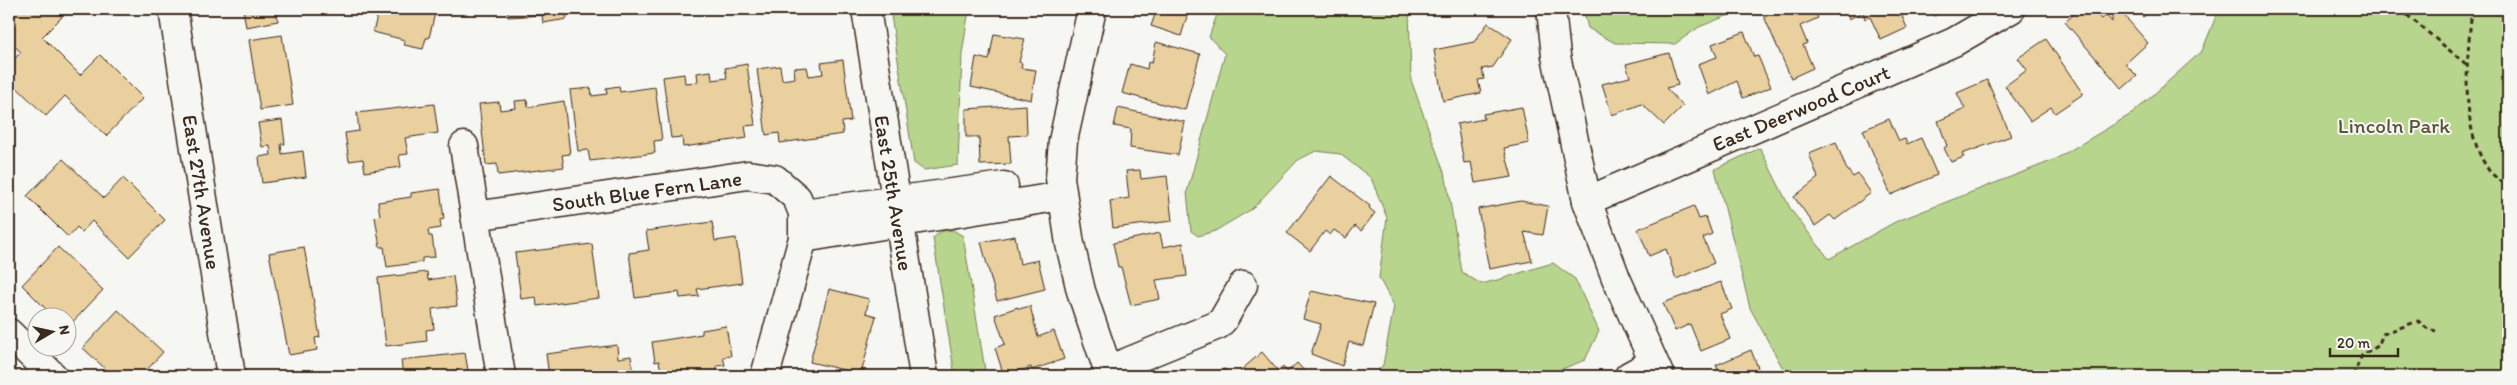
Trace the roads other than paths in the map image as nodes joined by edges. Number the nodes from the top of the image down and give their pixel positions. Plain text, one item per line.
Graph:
1 (173, 9) edge
2 (866, 9) edge
3 (1092, 9) edge
4 (1551, 9) edge
5 (2011, 9) edge
6 (464, 146) dead end
7 (1061, 187) junction
8 (1587, 201) junction
9 (897, 212) junction
10 (475, 216) junction
11 (803, 225) junction
12 (1243, 285) dead end
13 (9, 333) edge
14 (1657, 369) edge
15 (1109, 373) edge
16 (52, 376) edge
17 (231, 376) edge
18 (501, 376) edge
19 (765, 376) edge
20 (924, 376) edge
21 (1628, 376) edge

1 - 17 street, East 27th Avenue
2 - 9 street, East 25th Avenue
3 - 7 street
4 - 8 street
5 - 8 street, East Deerwood Court
6 - 10 street
7 - 9 street
7 - 15 street
8 - 14 street
9 - 11 street
9 - 20 street, East 25th Avenue
10 - 11 street, South Blue Fern Lane
10 - 18 street
11 - 19 street
12 - 15 street
13 - 16 street
14 - 21 street

